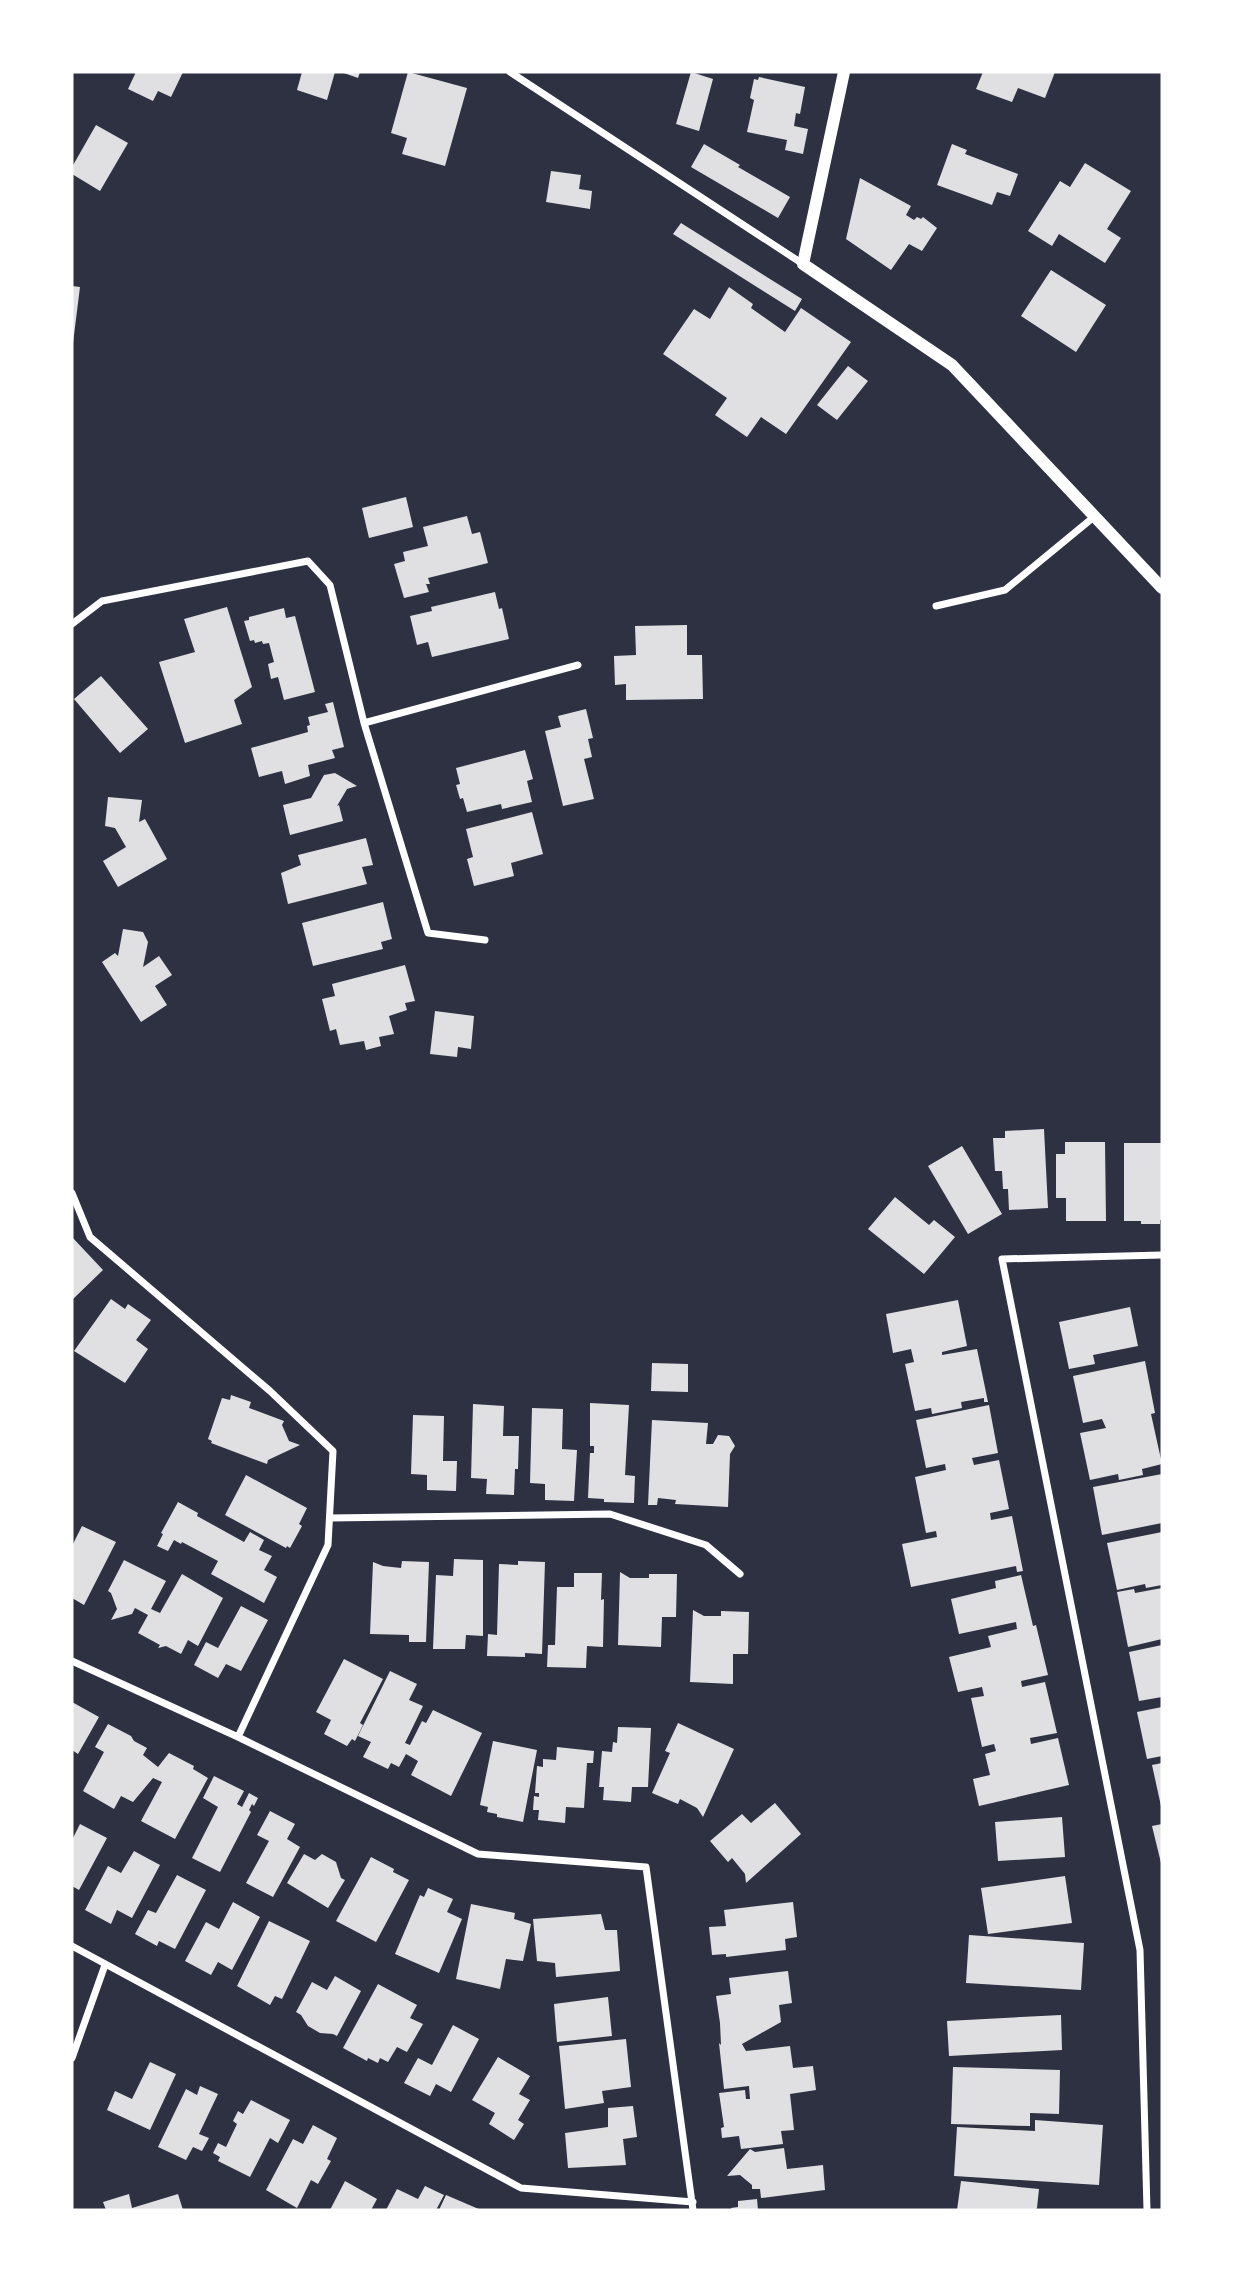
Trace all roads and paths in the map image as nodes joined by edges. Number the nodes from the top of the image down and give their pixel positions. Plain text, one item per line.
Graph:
1 (510, 72) edge
2 (844, 72) edge
3 (803, 264) junction
4 (1095, 516) junction
5 (1162, 588) edge
6 (936, 606) dead end
7 (72, 624) edge
8 (578, 665) dead end
9 (364, 723) junction
10 (485, 940) dead end
11 (72, 1193) edge
12 (1162, 1255) edge
13 (330, 1518) junction
14 (740, 1574) dead end
15 (72, 1661) edge
16 (238, 1738) junction
17 (72, 1946) edge
18 (106, 1965) junction
19 (72, 2059) edge
20 (693, 2206) edge
21 (1147, 2210) edge

1 - 3 street
2 - 3 street
3 - 4 street
4 - 5 street
4 - 6 street
7 - 9 street
8 - 9 street
9 - 10 street
11 - 13 street
12 - 21 street
13 - 14 street
13 - 16 street
15 - 16 street
16 - 20 street
17 - 18 street
18 - 19 street
18 - 20 street

